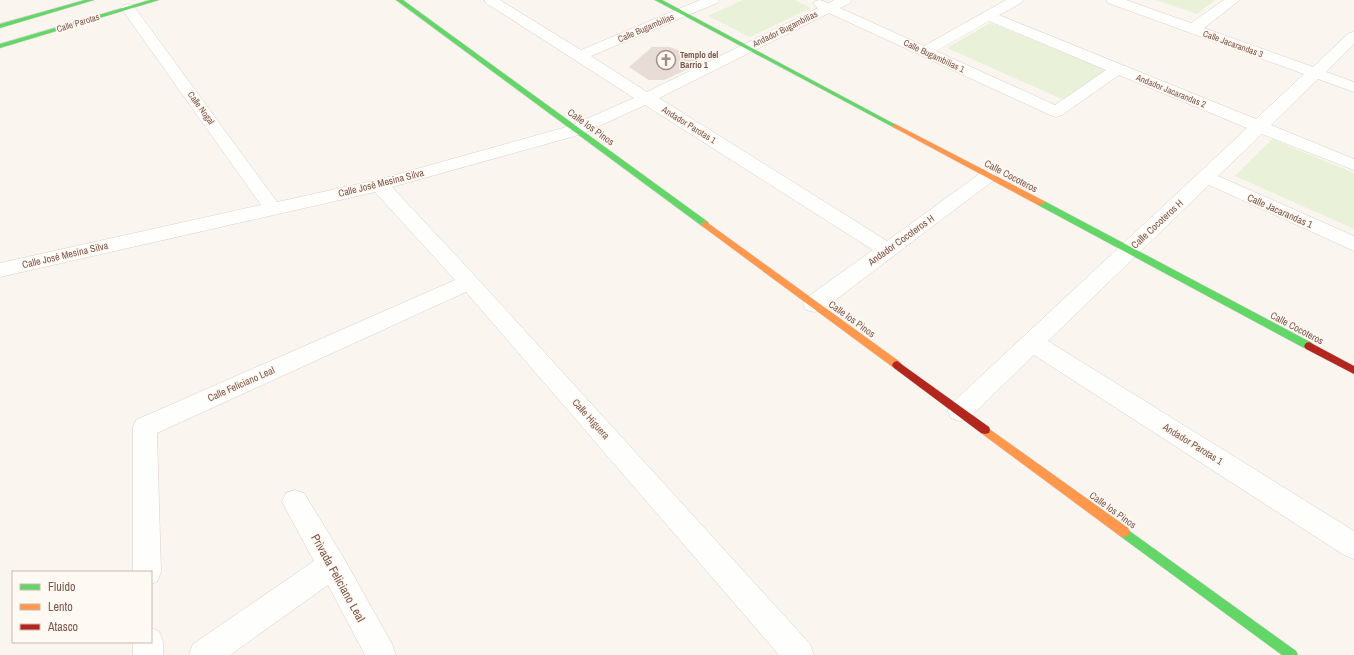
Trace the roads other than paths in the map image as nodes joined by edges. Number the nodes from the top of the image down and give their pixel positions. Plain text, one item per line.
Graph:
1 (91, 0) edge
2 (156, 0) edge
3 (398, 0) edge
4 (491, 0) edge
5 (658, 0) edge
6 (712, 0) edge
7 (812, 0) edge
8 (845, 0) edge
9 (1016, 0) edge
10 (1113, 0) edge
11 (1233, 0) edge
12 (128, 8) junction
13 (829, 8) junction
14 (682, 12) junction
15 (988, 16) junction
16 (0, 26) edge
17 (1193, 29) junction
18 (1354, 36) edge
19 (0, 46) edge
20 (746, 48) junction
21 (924, 52) junction
22 (579, 56) junction
23 (1117, 69) junction
24 (1315, 73) junction
25 (1354, 87) edge
26 (647, 98) junction
27 (1259, 127) junction
28 (576, 130) junction
29 (1354, 165) edge
30 (988, 176) junction
31 (1206, 177) junction
32 (379, 185) junction
33 (273, 209) junction
34 (1354, 244) edge
35 (887, 250) junction
36 (1128, 250) junction
37 (0, 270) edge
38 (469, 282) junction
39 (814, 304) junction
40 (1032, 342) junction
41 (1354, 370) edge
42 (960, 411) junction
43 (295, 502) dead end
44 (1354, 546) edge
45 (332, 565) junction
46 (146, 571) edge
47 (148, 643) edge
48 (148, 655) edge
49 (204, 655) edge
50 (381, 655) edge
51 (800, 655) edge
52 (1292, 655) edge

1 - 16 street, Calle Parotas
2 - 12 street, Calle Parotas
3 - 28 street, Calle los Pinos
4 - 22 street, Andador Parotas 1
5 - 14 street, Calle Cocoteros
6 - 14 street, Calle Bugambilias
7 - 13 street, Calle Bugambilias 1
8 - 13 street, Andador Bugambilias
9 - 15 street
10 - 17 street, Calle Jacarandas 3
11 - 17 street
12 - 19 street, Calle Parotas
12 - 33 street, Calle Nogal
13 - 20 street, Andador Bugambilias
13 - 21 street, Calle Bugambilias 1
14 - 20 street, Calle Cocoteros
14 - 22 street, Calle Bugambilias
15 - 21 street
15 - 23 street, Andador Jacarandas 2
17 - 24 street, Calle Jacarandas 3
18 - 24 street, Calle Cocoteros H
20 - 26 street, Calle José Mesina Silva
20 - 30 street, Calle Cocoteros
21 - 23 street, Calle Bugambilias 1
22 - 26 street, Andador Parotas 1
23 - 27 street, Andador Jacarandas 2
24 - 25 street, Calle Jacarandas 3
24 - 27 street, Calle Cocoteros H
26 - 28 street, Calle José Mesina Silva
26 - 35 street, Andador Parotas 1
27 - 29 street, Andador Jacarandas 2
27 - 31 street, Calle Cocoteros H
28 - 32 street, Calle José Mesina Silva
28 - 39 street, Calle los Pinos
30 - 35 street, Andador Cocoteros H
30 - 36 street, Calle Cocoteros
31 - 34 street, Calle Jacarandas 1
31 - 36 street, Calle Cocoteros H
32 - 33 street, Calle José Mesina Silva
32 - 38 street, Calle Higuera
33 - 37 street, Calle José Mesina Silva
35 - 39 street, Andador Cocoteros H
36 - 40 street, Calle Cocoteros H
36 - 41 street, Calle Cocoteros
38 - 46 street, Calle Feliciano Leal
38 - 51 street, Calle Higuera
39 - 42 street, Calle los Pinos
40 - 42 street, Calle Cocoteros H
40 - 44 street, Andador Parotas 1
42 - 52 street, Calle los Pinos
43 - 45 street, Privada Feliciano Leal
45 - 49 street
45 - 50 street, Privada Feliciano Leal
47 - 48 street

